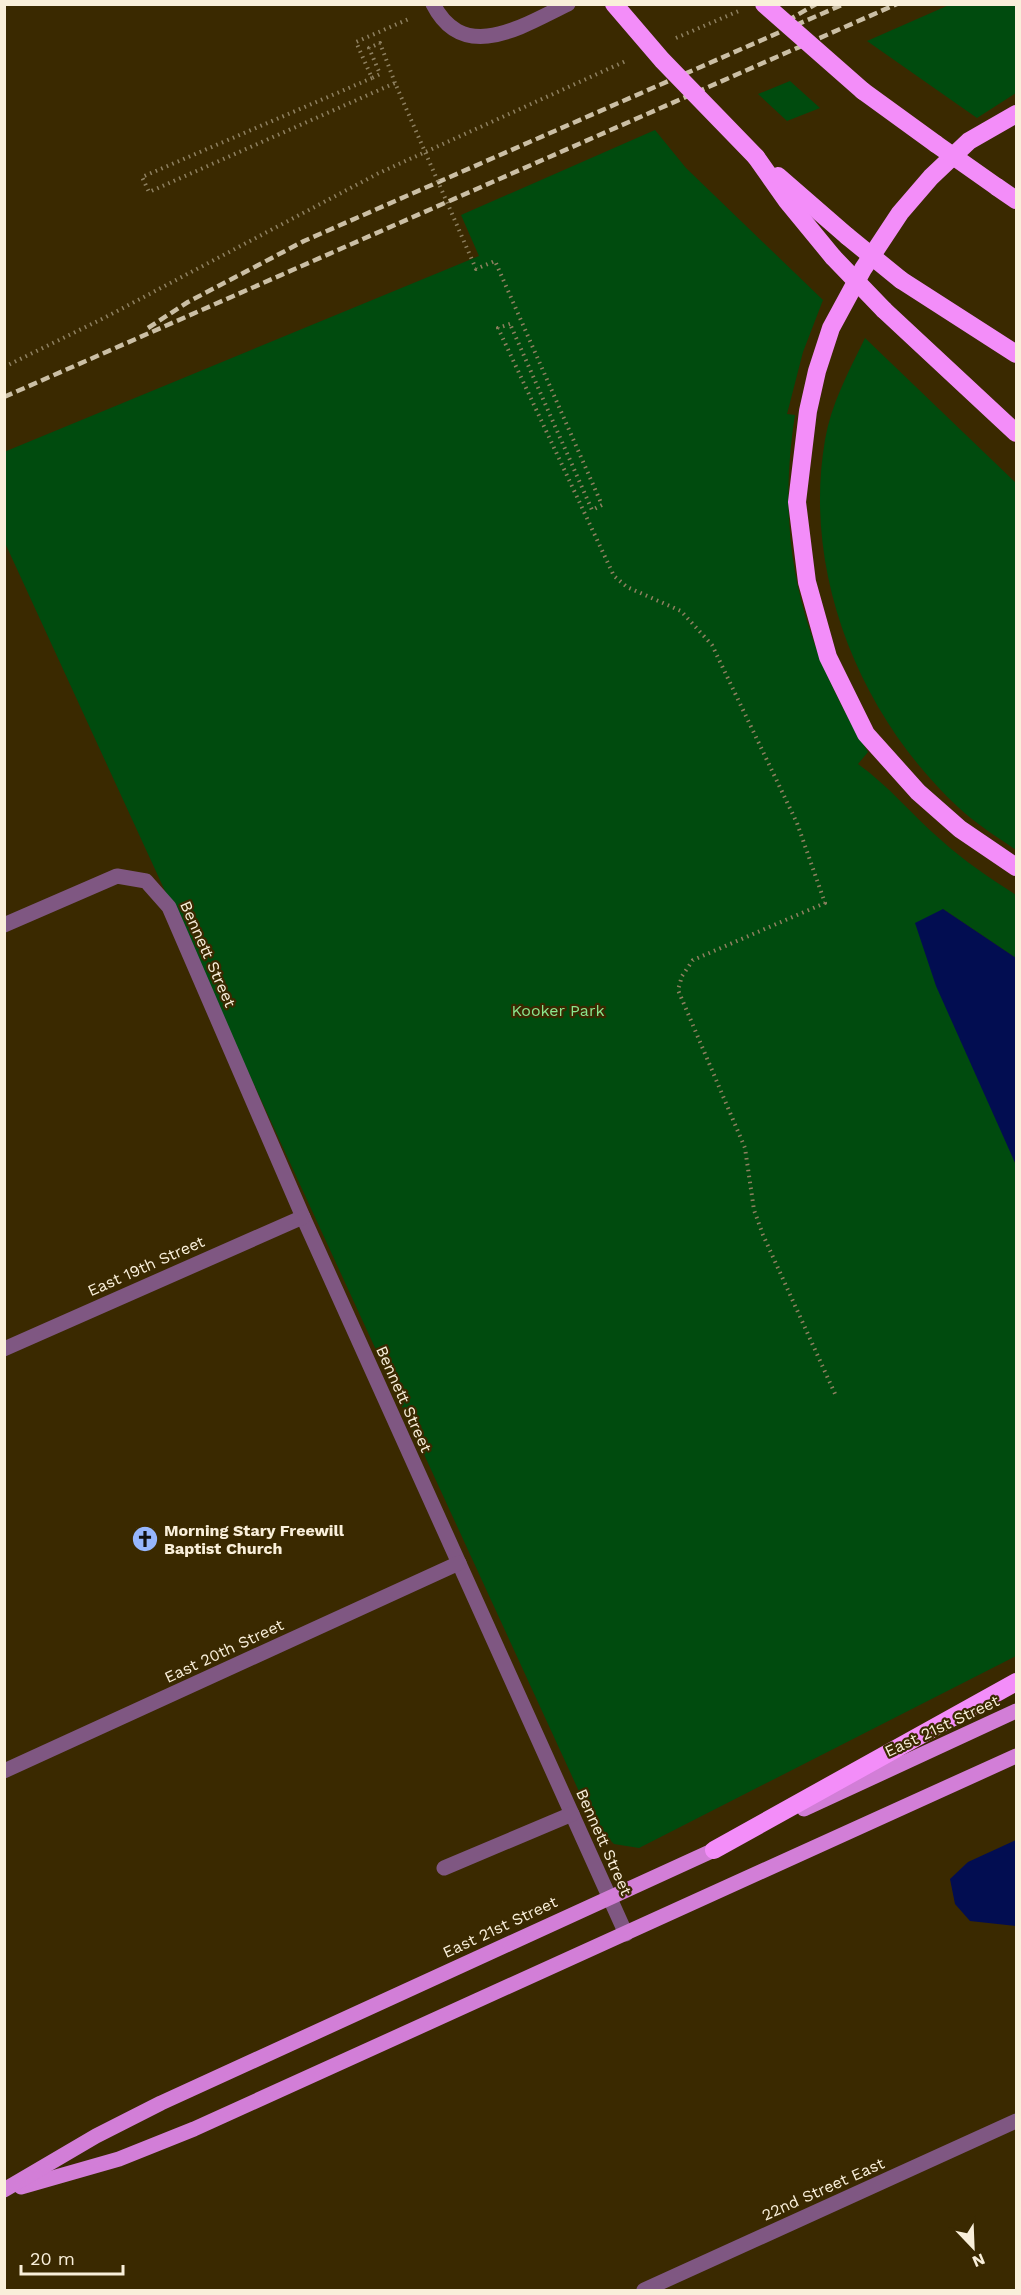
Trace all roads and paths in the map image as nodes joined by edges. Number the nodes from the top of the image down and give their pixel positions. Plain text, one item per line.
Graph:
1 (432, 4) edge
2 (568, 4) edge
3 (614, 4) edge
4 (764, 4) edge
5 (743, 8) dead end
6 (411, 18) dead end
7 (667, 42) dead end
8 (636, 56) dead end
9 (372, 78) junction
10 (395, 83) junction
11 (1017, 114) edge
12 (756, 157) junction
13 (1010, 195) edge
14 (1017, 354) edge
15 (4, 367) edge
16 (1017, 433) edge
17 (1017, 867) edge
18 (4, 925) edge
19 (303, 1217) junction
20 (4, 1349) edge
21 (836, 1395) dead end
22 (459, 1563) junction
23 (1017, 1682) edge
24 (1017, 1711) edge
25 (1017, 1756) edge
26 (4, 1771) edge
27 (572, 1814) junction
28 (714, 1850) junction
29 (444, 1868) dead end
30 (609, 1897) junction
31 (626, 1934) junction
32 (1017, 2121) edge
33 (4, 2190) edge
34 (644, 2290) edge

1 - 2 street
3 - 12 highway, bridge
4 - 13 highway, bridge
5 - 7 path
6 - 9 path
8 - 15 path
9 - 10 path
9 - 10 path, bridge
10 - 21 path, bridge
11 - 17 highway
12 - 14 highway, bridge
12 - 16 highway, bridge
18 - 19 street, Bennett Street
19 - 20 street, East 19th Street
19 - 22 street, Bennett Street
22 - 26 street, East 20th Street
22 - 27 street, Bennett Street
23 - 28 highway
24 - 28 main road, East 21st Street
25 - 31 main road, East 21st Street
27 - 29 street
27 - 30 street, Bennett Street
28 - 30 main road, East 21st Street
30 - 31 street, Bennett Street
30 - 33 main road, East 21st Street
31 - 33 main road, East 21st Street
32 - 34 street, 22nd Street East

